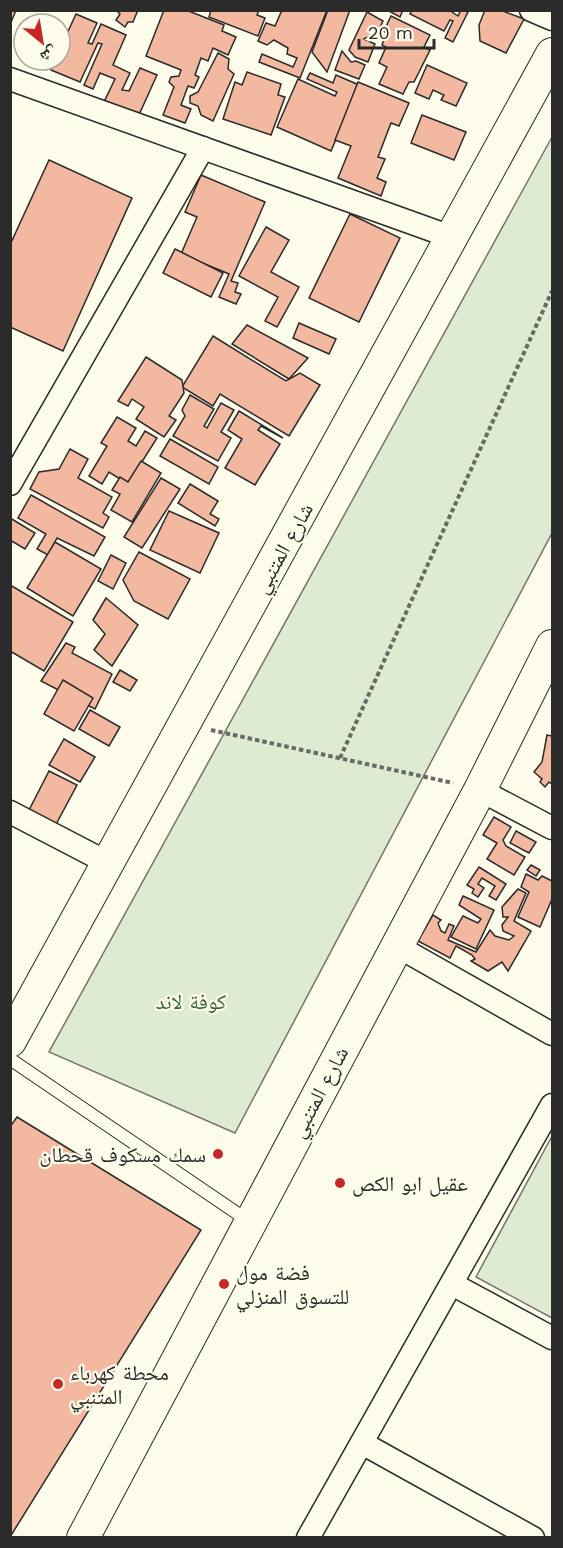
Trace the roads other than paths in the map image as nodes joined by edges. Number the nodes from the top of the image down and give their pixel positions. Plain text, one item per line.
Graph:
1 (531, 10) edge
2 (552, 19) edge
3 (552, 54) edge
4 (10, 79) edge
5 (203, 148) junction
6 (454, 238) junction
7 (13, 475) edge
8 (552, 646) edge
9 (480, 790) junction
10 (10, 812) edge
11 (552, 828) edge
12 (110, 864) junction
13 (397, 946) junction
14 (552, 1034) edge
15 (10, 1041) edge
16 (10, 1059) edge
17 (552, 1105) edge
18 (250, 1222) junction
19 (452, 1284) junction
20 (552, 1338) edge
21 (362, 1443) junction
22 (91, 1535) edge
23 (308, 1538) edge
24 (533, 1538) edge

1 - 2 street
3 - 6 street, شارع المتنبي
4 - 5 street
5 - 6 street
5 - 7 street
6 - 12 street, شارع المتنبي
8 - 9 street, شارع المتنبي
9 - 11 street
9 - 13 street, شارع المتنبي
10 - 12 street
12 - 15 street, شارع المتنبي
13 - 14 street
13 - 18 street, شارع المتنبي
16 - 18 lane
17 - 19 street
18 - 22 street, شارع المتنبي
19 - 20 street
19 - 21 street
21 - 23 street
21 - 24 street

